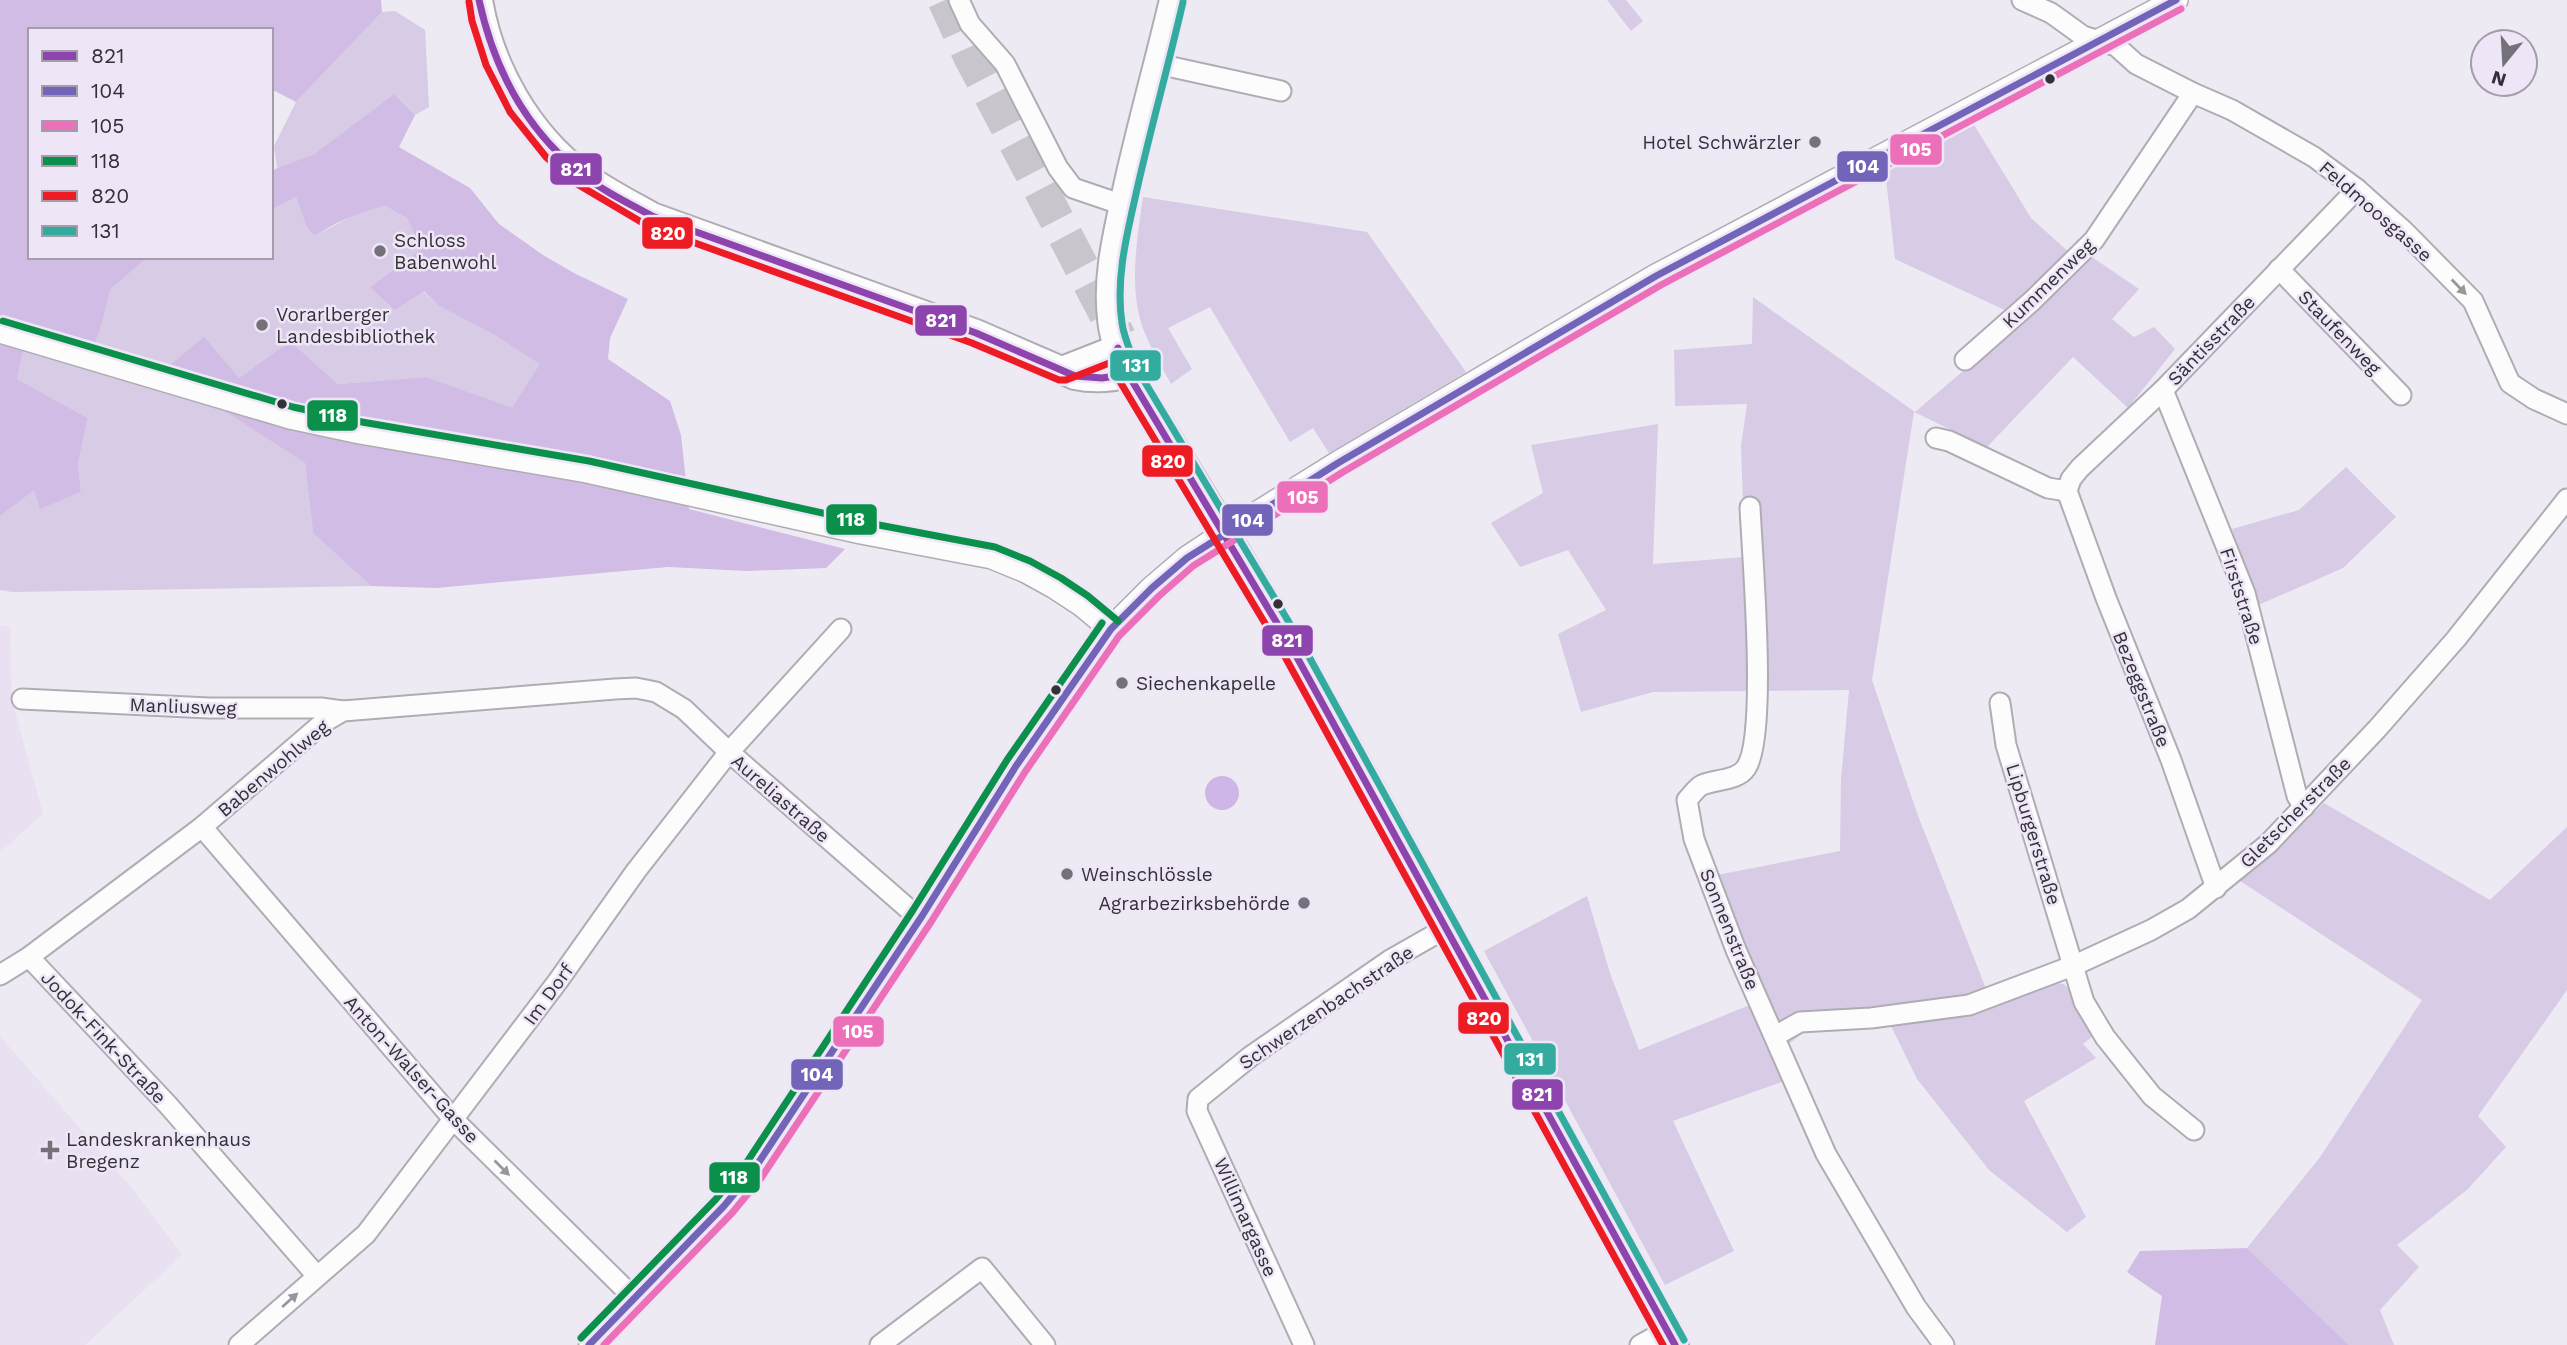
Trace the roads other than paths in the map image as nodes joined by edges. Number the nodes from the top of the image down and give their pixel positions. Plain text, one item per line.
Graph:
1 (479, 0) edge
2 (958, 0) edge
3 (1173, 0) edge
4 (2022, 0) edge
5 (2176, 0) edge
6 (2054, 7) edge
7 (2099, 41) junction
8 (1158, 64) junction
9 (1281, 91) dead end
10 (2193, 93) junction
11 (2357, 189) junction
12 (1123, 205) junction
13 (2280, 269) junction
14 (0, 331) edge
15 (1118, 348) junction
16 (1965, 360) dead end
17 (1062, 370) junction
18 (1128, 374) junction
19 (2163, 390) junction
20 (2401, 395) dead end
21 (2567, 414) edge
22 (1936, 438) dead end
23 (2067, 491) junction
24 (2567, 499) edge
25 (1750, 507) dead end
26 (1227, 534) junction
27 (841, 629) dead end
28 (1111, 629) junction
29 (636, 688) joint
30 (22, 699) dead end
31 (2000, 702) dead end
32 (343, 711) junction
33 (729, 752) junction
34 (2304, 807) junction
35 (202, 827) junction
36 (2216, 888) junction
37 (920, 919) junction
38 (1448, 927) junction
39 (29, 957) junction
40 (2075, 965) junction
41 (0, 975) edge
42 (1775, 1036) junction
43 (1206, 1091) joint
44 (454, 1120) junction
45 (2194, 1130) dead end
46 (317, 1276) junction
47 (634, 1298) junction
48 (1671, 1338) edge
49 (239, 1345) edge
50 (589, 1345) edge
51 (880, 1345) edge
52 (1045, 1345) edge
53 (1304, 1345) edge
54 (1640, 1345) edge
55 (1944, 1345) edge

1 - 17 main road
2 - 12 street
3 - 8 main road
4 - 6 street, Feldmoosgasse
5 - 7 street
6 - 7 street, Feldmoosgasse
7 - 10 street, Feldmoosgasse
7 - 26 street
8 - 9 street
8 - 12 main road
10 - 11 street, Feldmoosgasse
10 - 16 street, Kummenweg
11 - 13 street, Säntisstraße
11 -> 21 street, Feldmoosgasse
12 - 15 main road
13 - 19 street, Säntisstraße
13 - 20 street, Staufenweg
14 - 28 street
15 - 17 main road
15 - 18 main road
17 - 18 main road
18 - 26 main road
19 - 23 street, Säntisstraße
19 - 34 street, Firststraße
22 - 23 street
23 - 36 street, Bezeggstraße
24 - 34 street, Gletscherstraße
25 - 42 street, Sonnenstraße
26 - 28 street
26 - 38 main road
27 - 33 street, Im Dorf
28 - 37 street
29 - 32 street, Babenwohlweg
29 - 33 street, Aureliastraße
30 - 32 street, Manliusweg
31 - 40 street, Lipburgerstraße
32 - 35 street, Babenwohlweg
33 - 37 street, Aureliastraße
33 - 44 street, Im Dorf
34 - 36 street, Gletscherstraße
35 - 39 street, Babenwohlweg
35 - 44 street, Anton-Walser-Gasse
36 - 40 street, Gletscherstraße
37 - 47 street
38 - 43 street, Schwerzenbachstraße
38 - 48 main road
39 - 41 street, Babenwohlweg
39 - 46 street, Jodok-Fink-Straße
40 - 42 street, Gletscherstraße
40 - 45 street, Lipburgerstraße
42 - 55 street, Sonnenstraße
43 - 53 street, Willimargasse
44 - 46 street, Im Dorf
44 -> 47 street, Anton-Walser-Gasse
49 -> 46 street, Im Dorf
47 - 50 street
48 - 54 street
51 - 52 street

